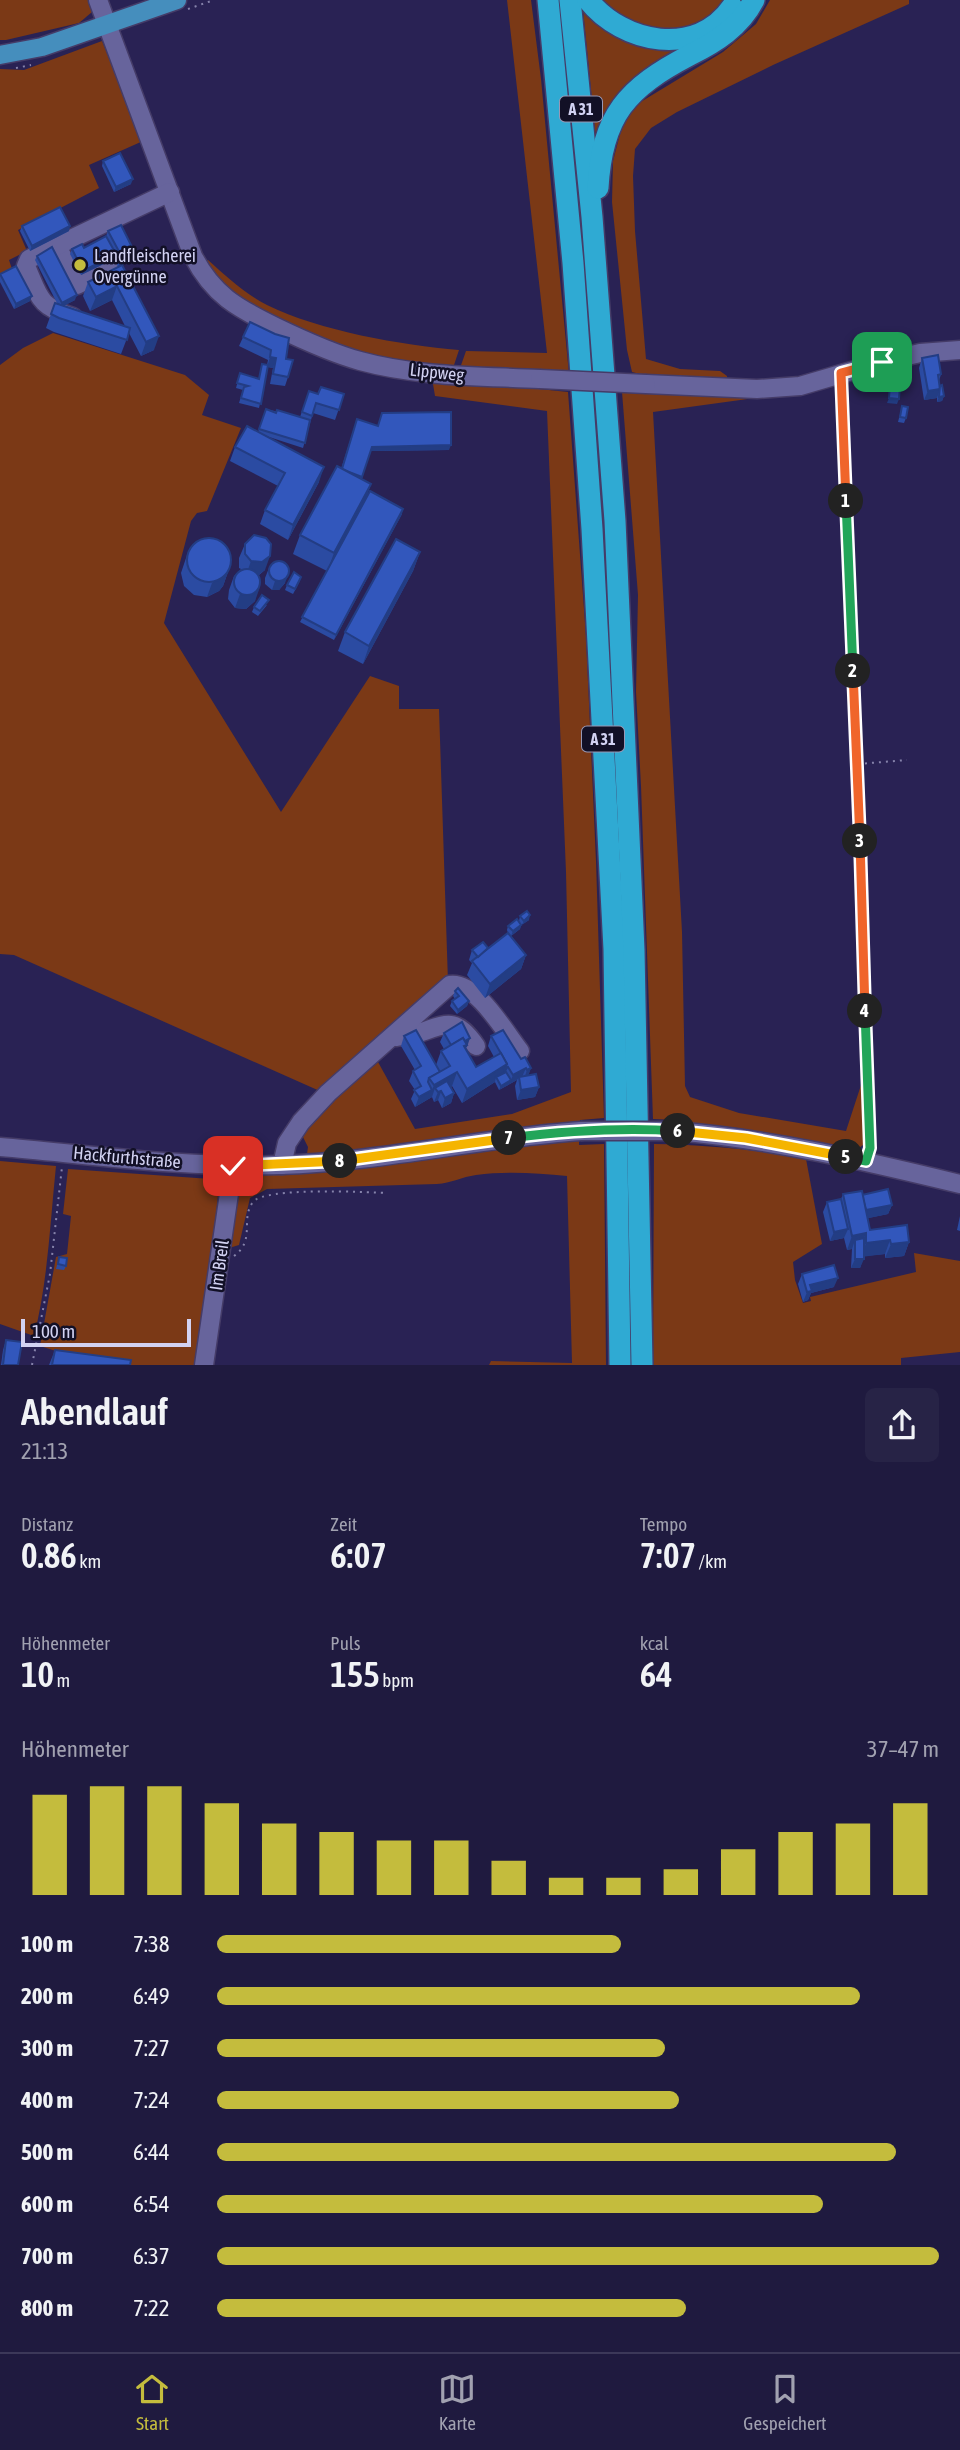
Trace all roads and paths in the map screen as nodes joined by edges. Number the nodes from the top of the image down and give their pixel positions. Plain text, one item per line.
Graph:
1 (98, 0) edge
2 (177, 0) edge
3 (548, 0) edge
4 (570, 0) edge
5 (589, 0) edge
6 (738, 0) edge
7 (754, 0) edge
8 (106, 25) junction
9 (0, 55) edge
10 (170, 192) junction
11 (592, 218) junction
12 (57, 246) junction
13 (110, 269) edge
14 (90, 322) edge
15 (960, 350) edge
16 (841, 373) junction
17 (907, 760) dead end
18 (857, 764) junction
19 (386, 1039) junction
20 (477, 1046) dead end
21 (520, 1051) edge
22 (0, 1147) edge
23 (64, 1152) junction
24 (866, 1161) junction
25 (282, 1165) junction
26 (233, 1166) junction
27 (960, 1184) edge
28 (386, 1193) dead end
29 (220, 1258) junction
30 (32, 1365) edge
31 (204, 1365) edge
32 (620, 1365) edge
33 (642, 1365) edge

1 - 8 street, Lippweg
2 - 8 main road
3 - 32 highway, A 31
4 - 11 highway, A 31
5 - 6 highway
7 - 11 highway
8 - 9 main road
8 - 10 street, Lippweg
10 - 12 street
10 - 16 street, Lippweg, bridge
11 - 33 highway, A 31
12 - 13 street
12 - 14 street
15 - 16 street, Lippweg
16 - 18 path
17 - 18 path
18 - 24 path
19 - 20 street
19 - 21 street
19 - 25 street
22 - 23 street, Hackfurthstraße
23 - 26 street, Hackfurthstraße
23 - 30 path
24 - 25 street, Hackfurthstraße, bridge
24 - 27 street, Hackfurthstraße
25 - 26 street, Hackfurthstraße
26 - 29 street, Im Breil
28 - 29 path
29 - 31 street, Im Breil

